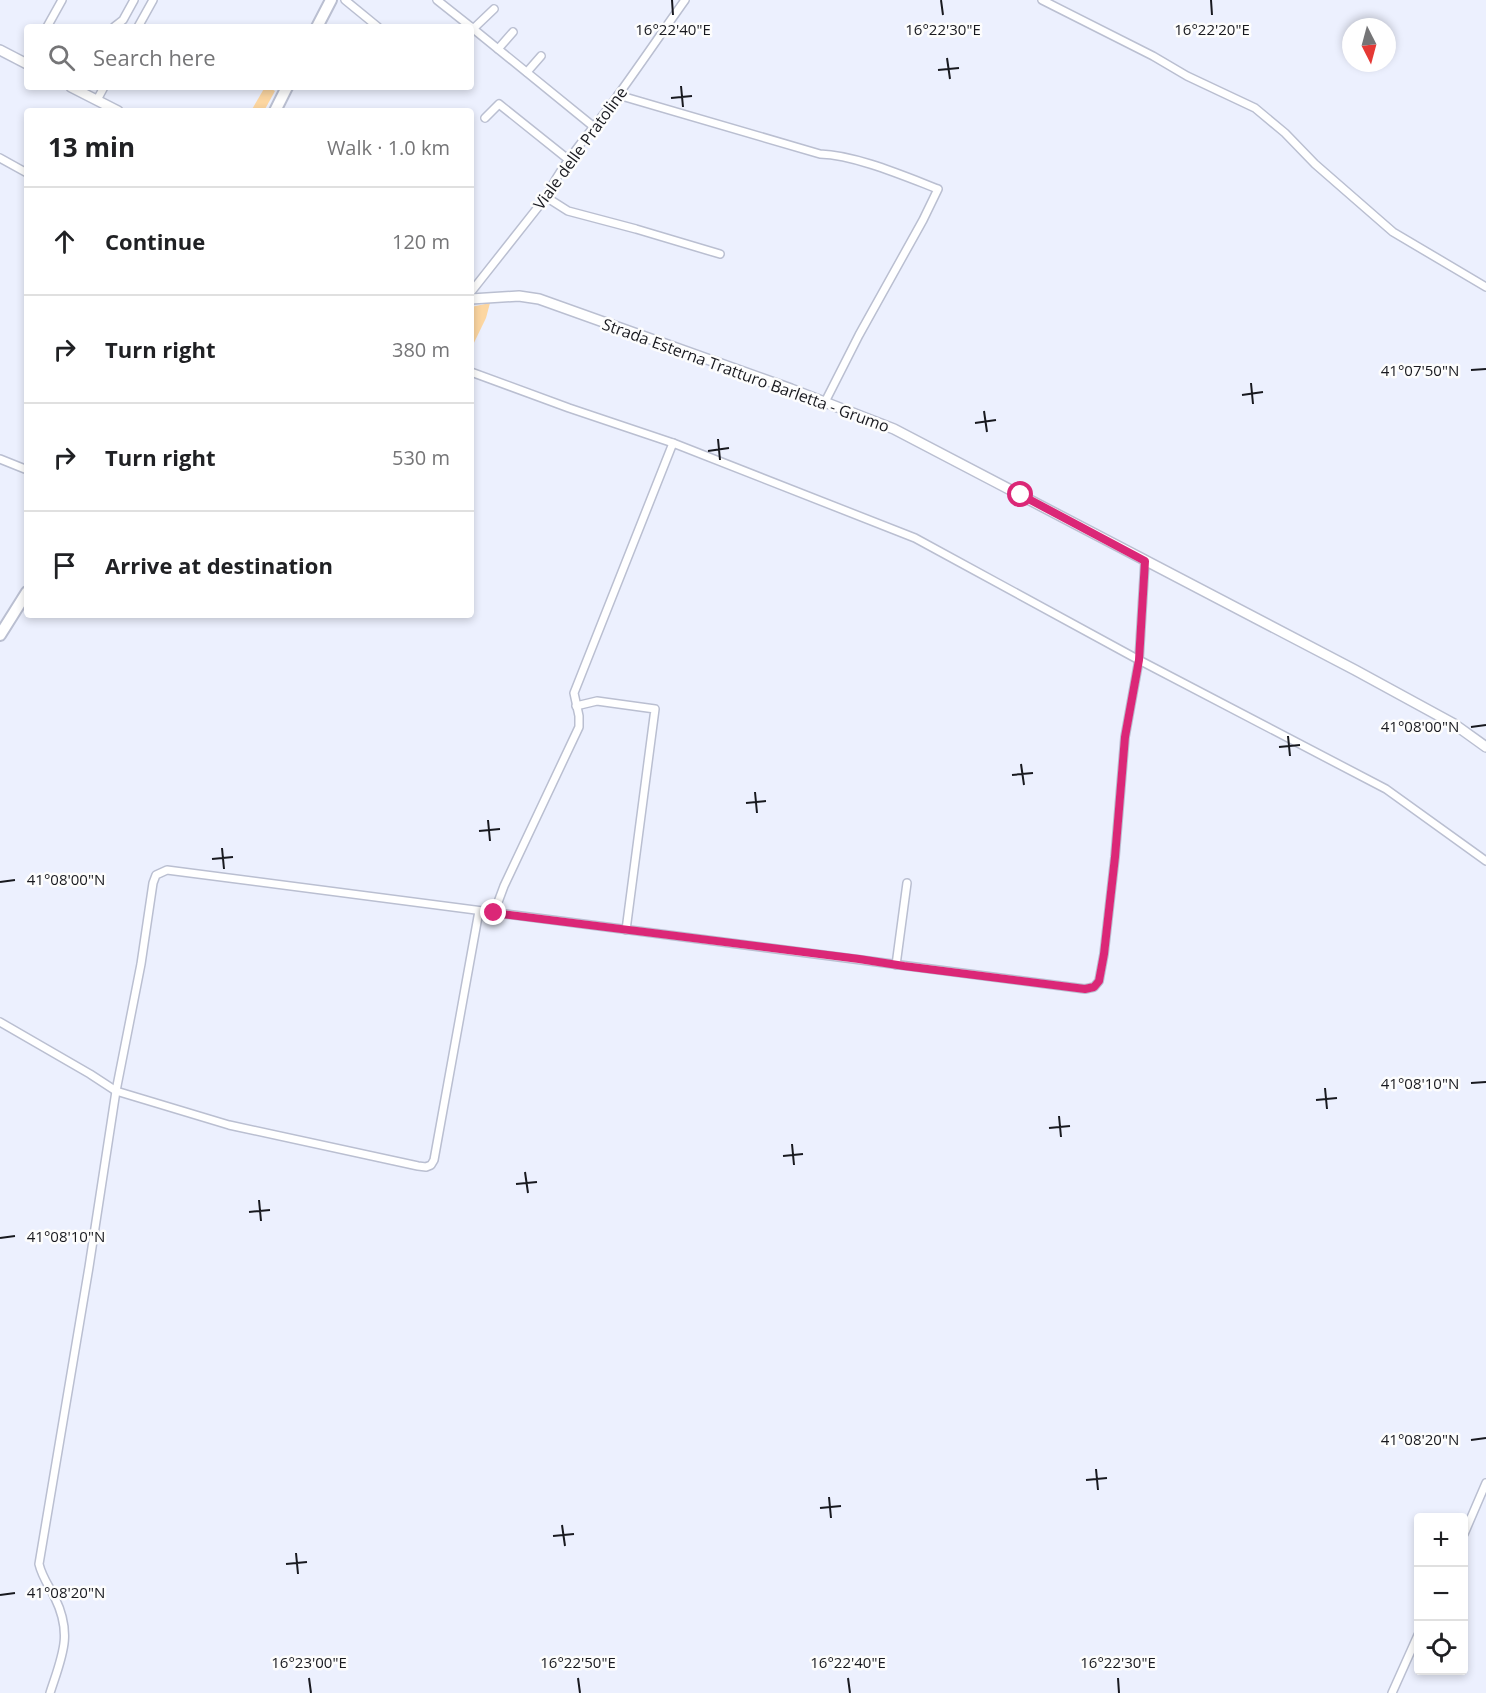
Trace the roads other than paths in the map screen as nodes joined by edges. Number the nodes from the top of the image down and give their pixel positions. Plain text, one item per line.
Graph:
1 (62, 0) edge
2 (134, 0) edge
3 (153, 0) edge
4 (331, 0) edge
5 (345, 0) edge
6 (685, 0) edge
7 (1042, 0) edge
8 (441, 1) edge
9 (494, 9) dead end
10 (49, 24) edge
11 (118, 24) edge
12 (140, 24) edge
13 (319, 24) edge
14 (374, 24) edge
15 (467, 24) edge
16 (474, 26) edge
17 (474, 30) edge
18 (513, 32) dead end
19 (498, 49) junction
20 (0, 51) edge
21 (542, 56) dead end
22 (24, 63) edge
23 (527, 72) junction
24 (79, 90) edge
25 (102, 90) edge
26 (285, 90) edge
27 (618, 95) junction
28 (96, 100) junction
29 (112, 108) edge
30 (276, 108) edge
31 (485, 118) dead end
32 (594, 127) junction
33 (0, 158) edge
34 (569, 160) junction
35 (24, 171) edge
36 (546, 197) junction
37 (720, 254) dead end
38 (1486, 287) edge
39 (474, 288) edge
40 (474, 300) edge
41 (474, 373) edge
42 (825, 402) junction
43 (672, 443) junction
44 (0, 459) edge
45 (24, 469) edge
46 (1145, 561) junction
47 (24, 597) edge
48 (0, 635) edge
49 (1139, 660) junction
50 (576, 706) junction
51 (1486, 747) edge
52 (1486, 861) edge
53 (907, 883) dead end
54 (479, 911) junction
55 (494, 913) junction
56 (626, 930) junction
57 (896, 965) junction
58 (0, 1022) edge
59 (116, 1091) junction
60 (1486, 1483) edge
61 (1468, 1525) edge
62 (1414, 1646) edge
63 (50, 1693) edge
64 (1392, 1693) edge

1 - 10 street
2 - 11 street
3 - 12 street
4 - 13 main road
5 - 14 street
6 - 27 street, Viale delle Pratoline
7 - 38 street
8 - 15 street
9 - 16 street
17 - 19 street
18 - 19 street
19 - 23 street
20 - 22 street
21 - 23 street
23 - 32 street
24 - 28 street
25 - 28 street
26 - 30 main road
27 - 32 street, Viale delle Pratoline
27 - 42 street
28 - 29 street
31 - 34 street
32 - 34 street, Viale delle Pratoline
33 - 35 street
34 - 36 street, Viale delle Pratoline
36 - 37 street
36 - 39 street, Viale delle Pratoline
40 - 42 street, Strada Esterna Tratturo Barletta - Grumo
41 - 43 street
42 - 46 street, Strada Esterna Tratturo Barletta - Grumo
43 - 49 street
43 - 50 street
44 - 45 street
46 - 49 street
46 - 51 street, Strada Esterna Tratturo Barletta - Grumo
47 - 48 main road
49 - 52 street
49 - 57 street
50 - 55 street
50 - 56 street
53 - 57 street
54 - 55 street
54 - 59 street
54 - 59 street
55 - 56 street
56 - 57 street
58 - 59 street
59 - 63 street
60 - 61 street
62 - 64 street

